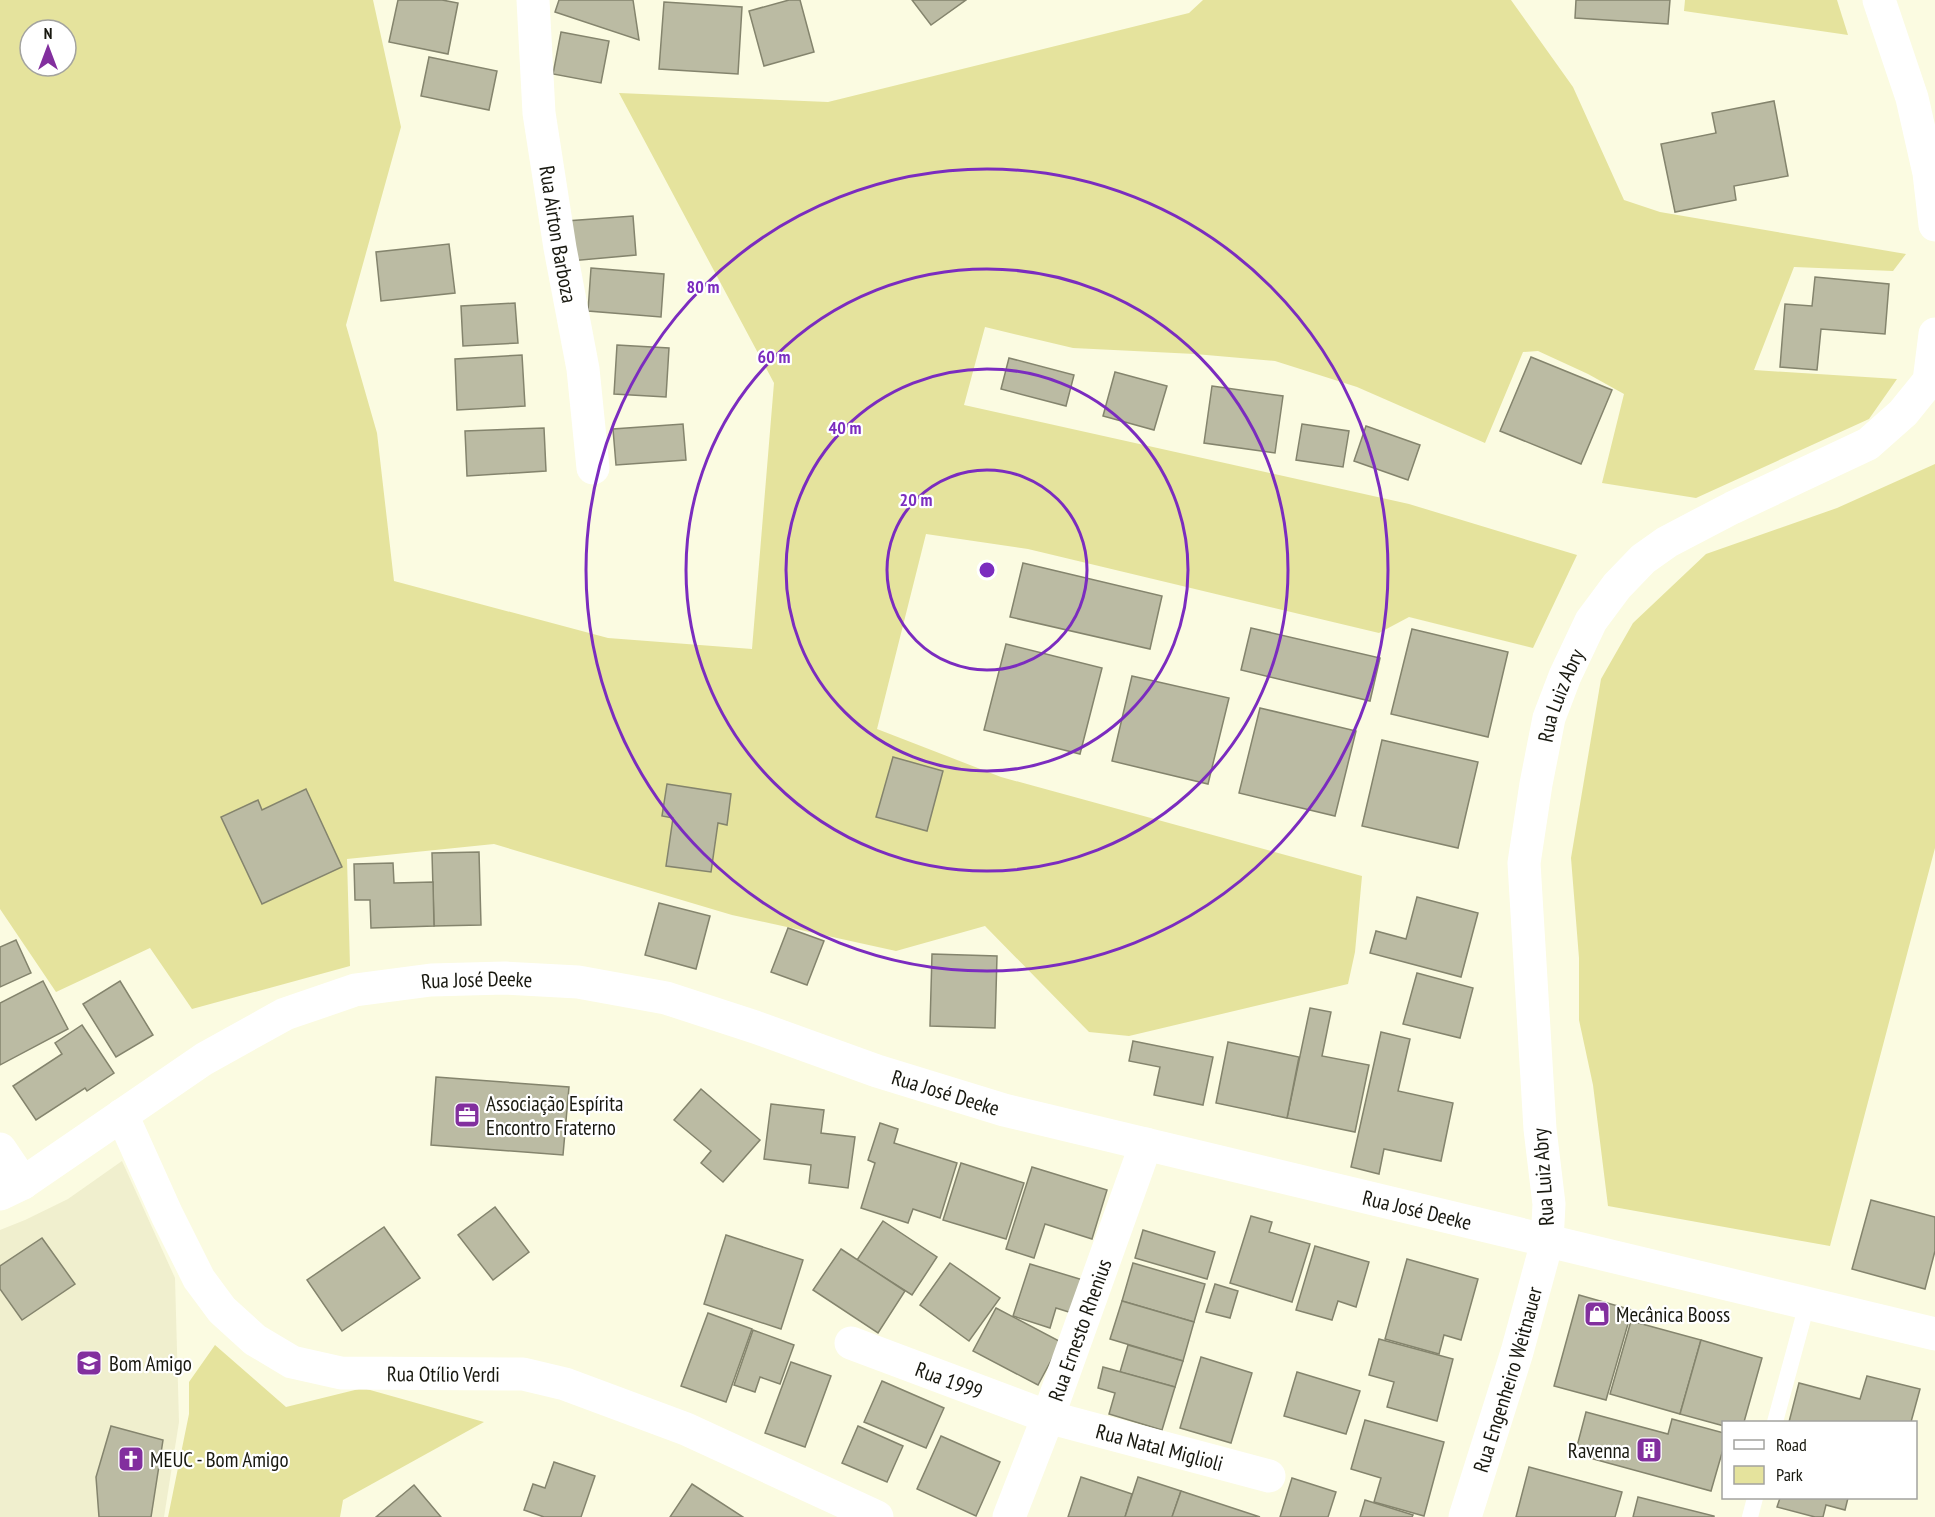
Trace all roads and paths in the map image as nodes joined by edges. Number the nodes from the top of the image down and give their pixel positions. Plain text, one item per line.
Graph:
1 (533, 0) edge
2 (1880, 0) edge
3 (1932, 173) edge
4 (1935, 225) edge
5 (1935, 334) edge
6 (593, 468) dead end
7 (122, 1115) junction
8 (1146, 1144) junction
9 (0, 1149) edge
10 (12, 1188) edge
11 (1547, 1242) junction
12 (1808, 1304) junction
13 (1935, 1334) edge
14 (851, 1343) dead end
15 (1048, 1417) junction
16 (1775, 1421) edge
17 (1269, 1476) dead end
18 (1754, 1499) edge
19 (877, 1517) edge
20 (1009, 1517) edge
21 (1465, 1517) edge
22 (1749, 1517) edge

1 - 6 street, Rua Airton Barboza
2 - 3 street
3 - 4 street
5 - 11 street, Rua Luiz Abry
7 - 8 street, Rua José Deeke
7 - 10 street, Rua José Deeke
7 - 19 street, Rua Otílio Verdi
8 - 11 street, Rua José Deeke
8 - 15 street, Rua Ernesto Rhenius
9 - 10 street
11 - 12 street, Rua José Deeke
11 - 21 street, Rua Engenheiro Weitnauer
12 - 13 street, Rua José Deeke
12 - 16 lane
14 - 15 street, Rua 1999
15 - 17 street, Rua Natal Miglioli
15 - 20 street, Rua Ernesto Rhenius
18 - 22 lane

